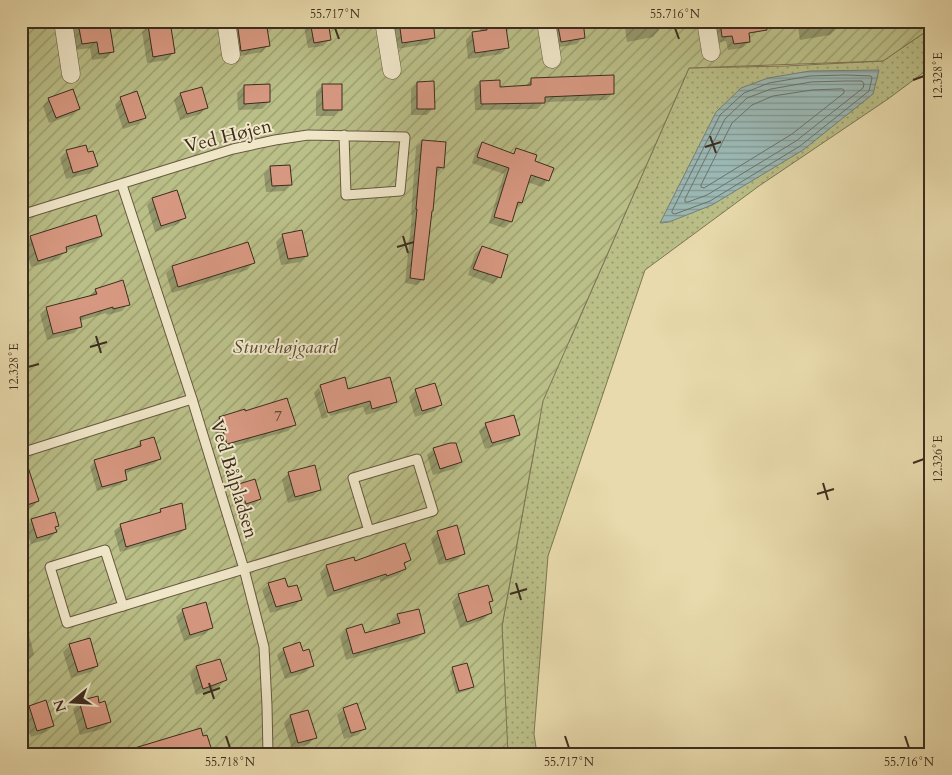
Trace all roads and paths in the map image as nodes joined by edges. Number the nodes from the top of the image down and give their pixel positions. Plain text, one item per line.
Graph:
1 (63, 21) edge
2 (226, 21) edge
3 (384, 21) edge
4 (546, 21) edge
5 (706, 21) edge
6 (711, 52) dead end
7 (231, 55) dead end
8 (552, 58) dead end
9 (392, 70) dead end
10 (70, 74) dead end
11 (344, 135) junction
12 (122, 185) junction
13 (21, 215) edge
14 (192, 399) junction
15 (21, 453) edge
16 (369, 531) junction
17 (244, 569) junction
18 (123, 606) junction
19 (268, 754) edge

1 - 10 street
2 - 7 street
3 - 9 street
4 - 8 street
5 - 6 street
11 - 11 lane, Ved Højen
11 - 12 lane, Ved Højen
12 - 13 lane, Ved Højen
12 - 14 lane
14 - 15 lane
14 - 17 lane, Ved Bålpladsen
16 - 16 lane, Ved Bålpladsen
16 - 17 lane, Ved Bålpladsen
17 - 18 lane, Ved Bålpladsen
17 - 19 lane, Ved Bålpladsen
18 - 18 lane, Ved Bålpladsen

